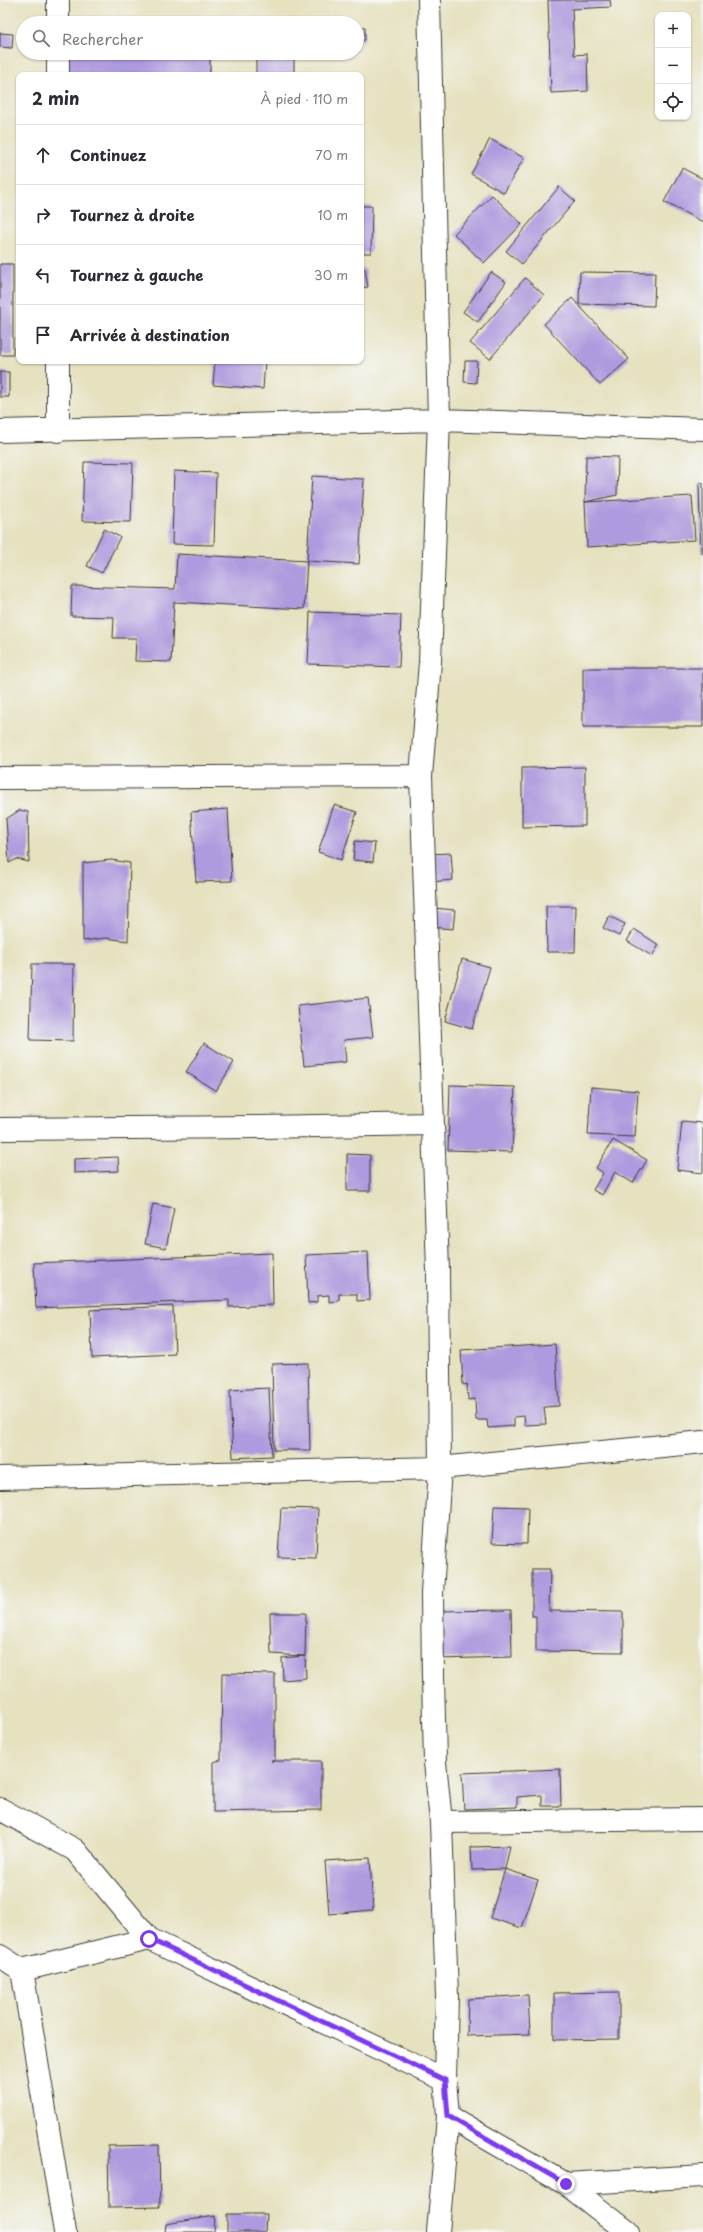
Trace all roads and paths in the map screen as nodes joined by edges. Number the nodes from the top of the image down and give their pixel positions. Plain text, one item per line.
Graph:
1 (58, 0) edge
2 (429, 0) edge
3 (58, 16) edge
4 (58, 60) edge
5 (58, 72) edge
6 (58, 364) edge
7 (439, 420) junction
8 (703, 429) edge
9 (58, 431) junction
10 (0, 432) edge
11 (421, 776) junction
12 (0, 778) edge
13 (433, 1124) junction
14 (0, 1129) edge
15 (703, 1442) edge
16 (440, 1468) junction
17 (0, 1478) edge
18 (0, 1809) edge
19 (703, 1820) edge
20 (441, 1822) junction
21 (149, 1939) junction
22 (0, 1956) edge
23 (22, 1970) junction
24 (445, 2080) junction
25 (448, 2116) junction
26 (703, 2176) edge
27 (566, 2184) junction
28 (65, 2232) edge
29 (438, 2232) edge
30 (628, 2232) edge

1 - 3 street
2 - 7 street
4 - 5 street
6 - 9 street
7 - 8 street
7 - 9 street
7 - 11 street
9 - 10 street
11 - 12 street
11 - 13 street
13 - 14 street
13 - 16 street
15 - 16 street
16 - 17 street
16 - 20 street
18 - 21 street
19 - 20 street
20 - 24 street
21 - 23 street
21 - 24 street
22 - 23 street
23 - 28 street
24 - 25 street
25 - 27 street
25 - 29 street
26 - 27 street
27 - 30 street

